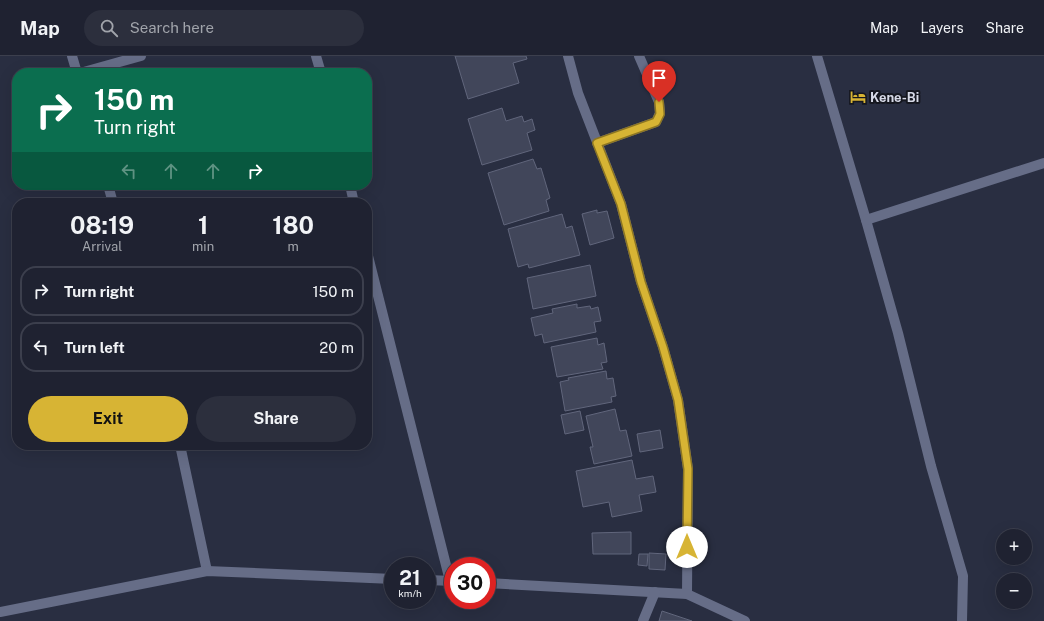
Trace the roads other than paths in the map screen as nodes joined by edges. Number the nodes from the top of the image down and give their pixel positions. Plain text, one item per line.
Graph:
1 (72, 56) edge
2 (141, 56) edge
3 (316, 56) edge
4 (568, 56) edge
5 (639, 56) edge
6 (817, 56) edge
7 (76, 68) edge
8 (98, 68) edge
9 (320, 68) edge
10 (597, 143) junction
11 (1044, 163) edge
12 (866, 220) junction
13 (372, 272) edge
14 (181, 450) edge
15 (445, 557) edge
16 (207, 571) junction
17 (384, 579) edge
18 (496, 583) edge
19 (655, 592) junction
20 (687, 594) junction
21 (0, 612) edge
22 (643, 621) edge
23 (745, 621) edge
24 (962, 621) edge

1 - 7 street
2 - 8 street
3 - 9 street
4 - 10 street
5 - 10 street
6 - 12 street
10 - 20 street
11 - 12 street
12 - 24 street
13 - 15 street
14 - 16 street
16 - 17 street
16 - 21 street
18 - 19 street
19 - 20 street
19 - 22 street
20 - 23 street

